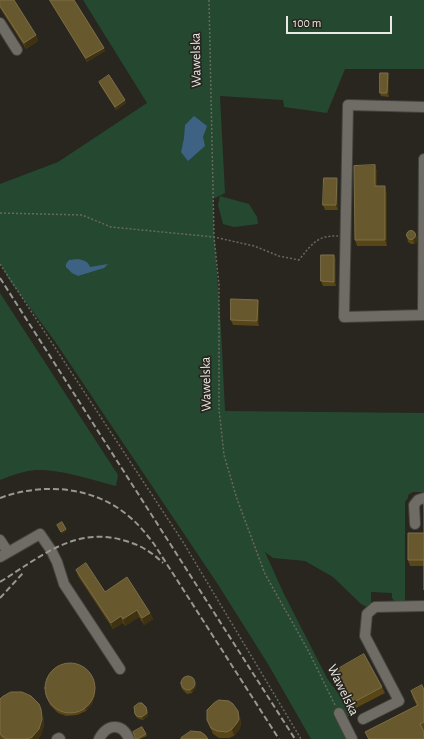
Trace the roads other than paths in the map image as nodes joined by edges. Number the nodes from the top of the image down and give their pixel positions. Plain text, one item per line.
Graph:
1 (0, 23) edge
2 (17, 50) dead end
3 (424, 107) edge
4 (424, 159) edge
5 (424, 315) edge
6 (424, 498) edge
7 (415, 524) dead end
8 (0, 540) edge
9 (4, 554) edge
10 (424, 606) edge
11 (120, 669) dead end
12 (339, 713) road end
13 (363, 719) dead end
14 (99, 739) edge
15 (129, 739) edge
16 (352, 739) edge

1 - 2 lane
3 - 5 lane
4 - 5 lane
6 - 7 lane
8 - 9 lane
9 - 11 lane
10 - 13 lane
12 - 16 lane, Wawelska
14 - 15 lane

